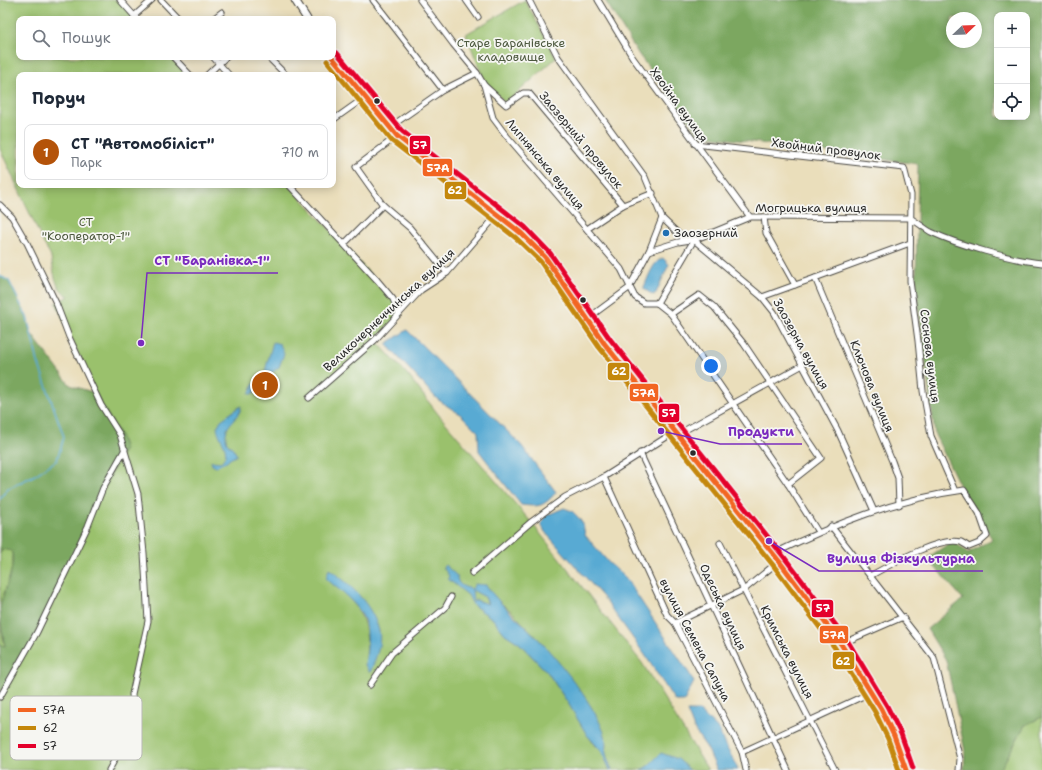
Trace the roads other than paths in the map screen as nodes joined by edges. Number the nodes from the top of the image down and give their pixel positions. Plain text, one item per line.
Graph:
1 (120, 0) edge
2 (152, 0) edge
3 (161, 0) edge
4 (296, 0) edge
5 (373, 0) edge
6 (420, 0) edge
7 (466, 0) edge
8 (529, 0) edge
9 (598, 0) edge
10 (222, 12) dead end
11 (134, 16) edge
12 (136, 16) edge
13 (176, 16) edge
14 (217, 16) edge
15 (305, 16) edge
16 (478, 17) dead end
17 (176, 60) edge
18 (216, 60) edge
19 (223, 60) edge
20 (271, 60) edge
21 (334, 60) edge
22 (219, 64) junction
23 (187, 72) edge
24 (210, 72) edge
25 (227, 72) edge
26 (283, 72) edge
27 (477, 73) junction
28 (484, 85) junction
29 (443, 90) junction
30 (364, 98) junction
31 (336, 118) edge
32 (390, 127) junction
33 (397, 136) junction
34 (695, 144) junction
35 (293, 188) edge
36 (653, 193) junction
37 (0, 205) edge
38 (383, 205) junction
39 (623, 205) junction
40 (497, 216) junction
41 (750, 217) junction
42 (764, 217) junction
43 (662, 218) junction
44 (910, 218) junction
45 (587, 229) junction
46 (694, 240) junction
47 (910, 243) junction
48 (344, 244) junction
49 (648, 251) junction
50 (1042, 263) edge
51 (447, 273) junction
52 (815, 278) junction
53 (794, 285) junction
54 (629, 288) junction
55 (762, 297) junction
56 (657, 304) junction
57 (399, 314) junction
58 (671, 314) junction
59 (587, 319) junction
60 (801, 366) junction
61 (771, 383) junction
62 (309, 398) dead end
63 (732, 405) junction
64 (677, 432) junction
65 (125, 449) junction
66 (640, 453) junction
67 (604, 477) junction
68 (788, 484) junction
69 (955, 491) junction
70 (899, 505) junction
71 (874, 511) junction
72 (831, 526) junction
73 (818, 532) junction
74 (720, 543) dead end
75 (773, 554) junction
76 (779, 561) junction
77 (472, 573) dead end
78 (870, 576) junction
79 (745, 589) junction
80 (451, 597) dead end
81 (711, 605) junction
82 (902, 617) junction
83 (675, 623) junction
84 (842, 644) junction
85 (370, 685) dead end
86 (872, 692) junction
87 (132, 696) edge
88 (0, 697) edge
89 (811, 721) junction
90 (772, 738) junction
91 (742, 752) junction
92 (114, 760) edge
93 (109, 770) edge
94 (746, 770) edge
95 (788, 770) edge
96 (835, 770) edge
97 (906, 770) edge
98 (958, 770) edge

1 - 11 street
2 - 12 street
3 - 13 street
4 - 15 main road
5 - 29 street
6 - 27 street, Липнянська вулиця
7 - 16 street
8 - 36 street, Заозерна вулиця
9 - 34 street, Хвойна вулиця
10 - 14 street
17 - 23 street
18 - 22 street
19 - 22 street
20 - 26 street
21 - 30 main road
22 - 24 street
22 - 25 street
27 - 28 street, Липнянська вулиця
27 - 29 street
28 - 39 street, Заозерний провулок
28 - 45 street, Липнянська вулиця
29 - 32 street
30 - 31 street
30 - 32 main road
32 - 33 main road
33 - 38 street
33 - 40 main road
34 - 41 street, Хвойна вулиця
34 - 44 street, Хвойний провулок
35 - 48 street
36 - 39 street
36 - 43 street, Заозерна вулиця
37 - 65 street
38 - 48 street
38 - 51 street
39 - 45 street
40 - 51 street, Великочернеччинська вулиця
40 - 59 main road
41 - 42 street, Могрицька вулиця
41 - 46 street, Могрицька вулиця
42 - 44 street, Могрицька вулиця
42 - 53 street
43 - 46 street, Заозерна вулиця
43 - 49 street
44 - 47 street, Соснова вулиця
44 - 50 street
45 - 54 street, Липнянська вулиця
46 - 49 street, Могрицька вулиця
46 - 55 street, Заозерна вулиця
46 - 56 street
47 - 52 street
47 - 69 street, Соснова вулиця
48 - 57 street
49 - 54 street
51 - 57 street, Великочернеччинська вулиця
52 - 53 street
52 - 70 street, Ключова вулиця
53 - 55 street
54 - 56 street, Липнянська вулиця
54 - 59 street
55 - 60 street, Заозерна вулиця
56 - 58 street
57 - 62 street, Великочернеччинська вулиця
58 - 61 street
58 - 63 street
59 - 64 main road
60 - 61 street
60 - 71 street, Заозерна вулиця
61 - 63 street
61 - 68 street
63 - 64 street
63 - 68 street
64 - 66 street
64 - 75 main road
65 - 87 street
65 - 88 street
66 - 67 street
66 - 81 street, Одеська вулиця
67 - 77 street
67 - 83 street, вулиця Семена Сапуна
68 - 73 street
69 - 70 street
69 - 78 street
70 - 71 street
71 - 72 street
72 - 73 street
72 - 78 street
73 - 75 street
74 - 79 street, Кримська вулиця
75 - 76 main road
76 - 79 street
76 - 84 main road
78 - 82 street
79 - 81 street
79 - 89 street, Кримська вулиця
80 - 85 street
81 - 83 street
81 - 90 street, Одеська вулиця
82 - 84 street
82 - 98 street
83 - 91 street, вулиця Семена Сапуна
84 - 86 main road
86 - 89 street
86 - 97 main road
89 - 90 street
89 - 96 street, Кримська вулиця
90 - 91 street
90 - 95 street, Одеська вулиця
91 - 94 street, вулиця Семена Сапуна
92 - 93 street

